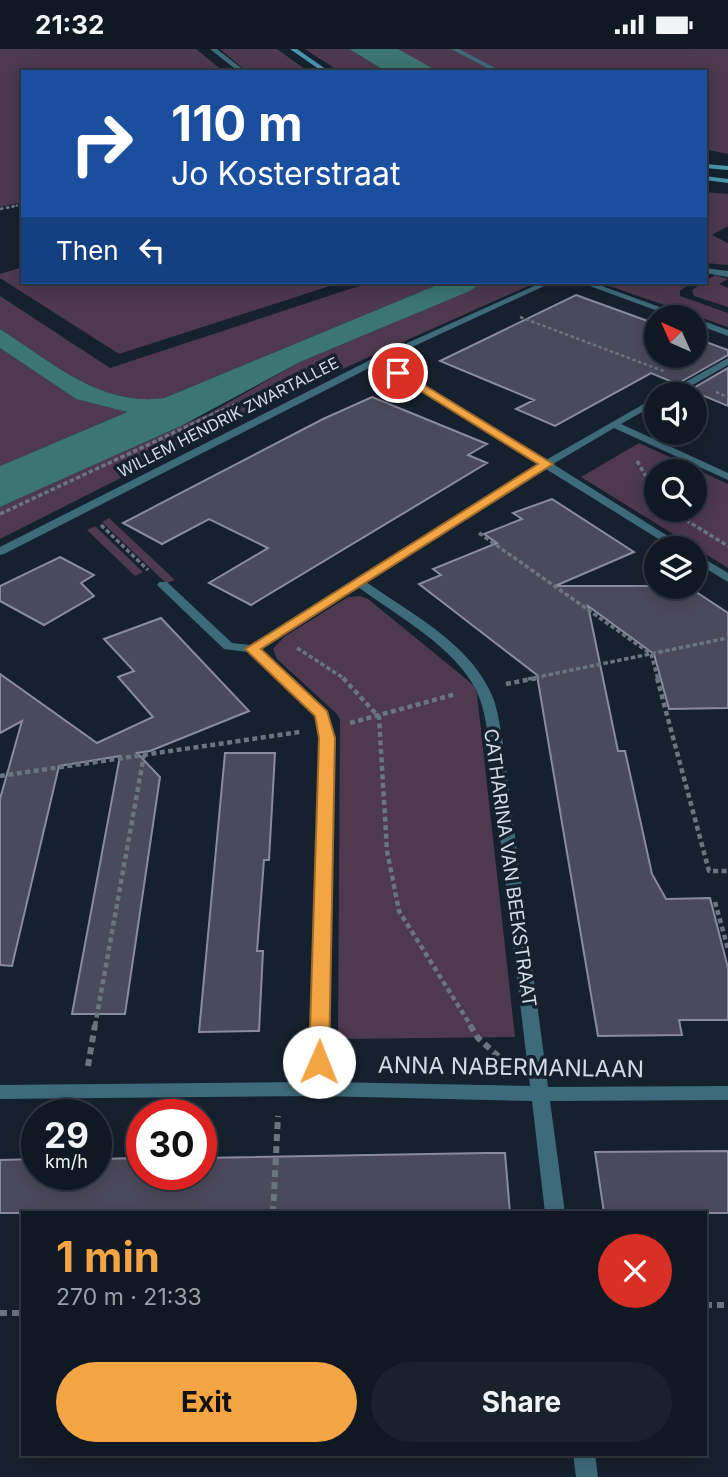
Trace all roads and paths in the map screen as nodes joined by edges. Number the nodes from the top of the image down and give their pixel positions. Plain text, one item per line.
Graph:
1 (214, 49) edge
2 (284, 49) edge
3 (293, 49) edge
4 (454, 49) edge
5 (241, 70) edge
6 (314, 70) edge
7 (324, 70) edge
8 (496, 70) edge
9 (707, 178) edge
10 (728, 181) edge
11 (21, 204) edge
12 (0, 209) edge
13 (707, 270) edge
14 (728, 274) edge
15 (545, 284) edge
16 (589, 284) edge
17 (649, 305) edge
18 (493, 307) junction
19 (707, 325) edge
20 (728, 333) edge
21 (377, 360) junction
22 (728, 361) edge
23 (690, 382) joint
24 (707, 389) edge
25 (728, 397) edge
26 (644, 407) edge
27 (613, 424) junction
28 (547, 464) junction
29 (728, 477) edge
30 (78, 510) junction
31 (458, 519) junction
32 (689, 522) edge
33 (662, 536) edge
34 (728, 546) edge
35 (0, 552) edge
36 (707, 564) edge
37 (728, 577) edge
38 (358, 581) junction
39 (163, 585) joint
40 (271, 635) junction
41 (728, 638) edge
42 (252, 649) junction
43 (650, 654) junction
44 (483, 689) junction
45 (379, 717) junction
46 (325, 728) junction
47 (144, 755) junction
48 (0, 776) edge
49 (728, 871) edge
50 (715, 902) dead end
51 (728, 949) edge
52 (319, 1089) junction
53 (279, 1090) junction
54 (83, 1091) junction
55 (0, 1092) edge
56 (728, 1093) edge
57 (540, 1094) junction
58 (273, 1211) edge
59 (555, 1211) edge
60 (707, 1305) edge
61 (728, 1305) edge
62 (0, 1313) edge
63 (21, 1313) edge
64 (584, 1456) edge
65 (587, 1477) edge

1 - 5 street
2 - 6 main road
3 - 7 main road
4 - 8 street
9 - 10 main road
11 - 12 path
13 - 14 street
15 - 18 street, WILLEM HENDRIK ZWARTALLEE
16 - 17 street
18 - 21 street, WILLEM HENDRIK ZWARTALLEE
18 - 23 path
19 - 20 street
21 - 28 street
21 - 30 street, WILLEM HENDRIK ZWARTALLEE
22 - 23 street
24 - 25 path
26 - 27 street
27 - 28 street
27 - 29 street
28 - 31 street
28 - 33 street
30 - 35 street, WILLEM HENDRIK ZWARTALLEE
30 - 39 path
31 - 38 street
31 - 43 path
32 - 34 path
36 - 37 street
38 - 40 street
38 - 44 street, CATHARINA VAN BEEKSTRAAT
39 - 42 street
40 - 42 street
40 - 45 path
41 - 43 path
42 - 46 street
43 - 44 path
43 - 49 path
44 - 45 path
44 - 57 street, CATHARINA VAN BEEKSTRAAT
45 - 46 path
45 - 57 path
46 - 47 path
46 - 52 street
47 - 48 path
47 - 54 path
50 - 51 path
52 - 53 street, ANNA NABERMANLAAN
52 - 57 street, ANNA NABERMANLAAN
53 - 54 street, ANNA NABERMANLAAN
53 - 58 path
54 - 55 street, ANNA NABERMANLAAN
56 - 57 street, ANNA NABERMANLAAN
57 - 59 street, CATHARINA VAN BEEKSTRAAT
60 - 61 path
62 - 63 path
64 - 65 street

